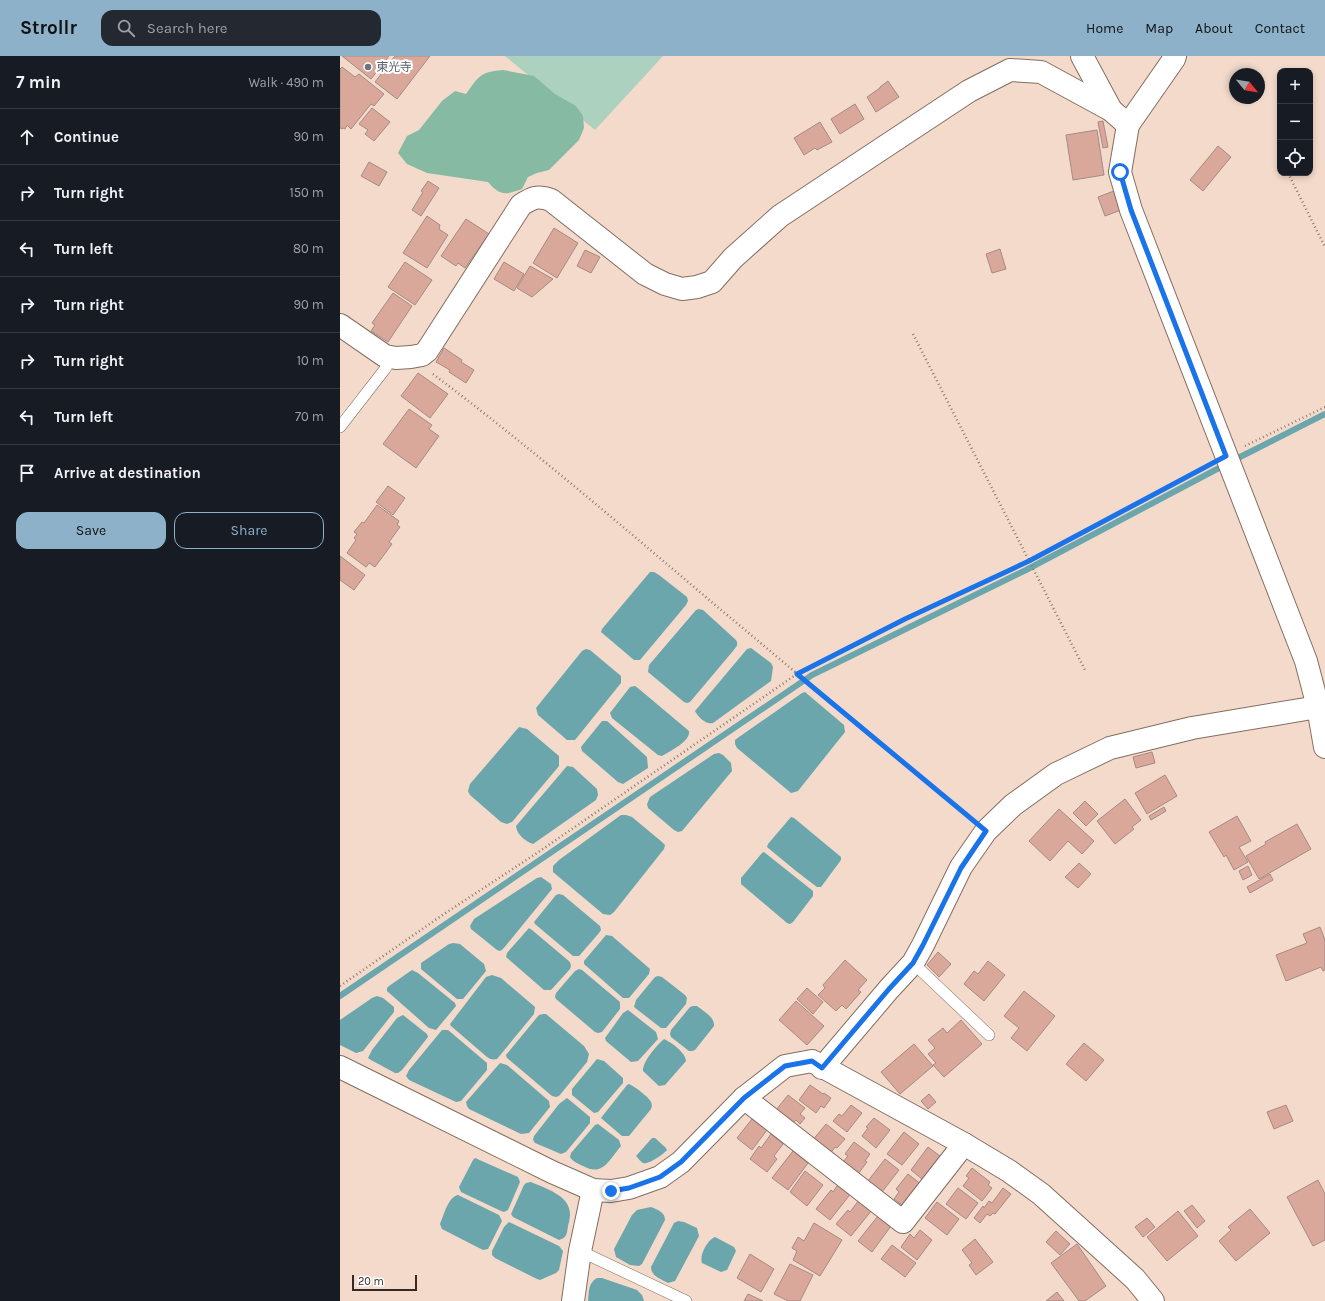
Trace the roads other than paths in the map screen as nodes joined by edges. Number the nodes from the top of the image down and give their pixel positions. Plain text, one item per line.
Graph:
1 (1082, 56) edge
2 (1175, 56) edge
3 (1111, 110) junction
4 (1128, 125) junction
5 (340, 325) edge
6 (401, 357) junction
7 (340, 427) edge
8 (1318, 707) junction
9 (1325, 747) edge
10 (913, 963) junction
11 (989, 1035) dead end
12 (340, 1067) edge
13 (822, 1068) junction
14 (744, 1098) junction
15 (964, 1144) junction
16 (593, 1190) junction
17 (580, 1251) junction
18 (573, 1301) edge
19 (686, 1301) edge
20 (1153, 1301) edge

1 - 3 street
2 - 4 street
3 - 4 street
3 - 6 street
4 - 8 street
5 - 6 street
6 - 7 lane
8 - 9 street
8 - 10 street
10 - 11 lane
10 - 13 street
12 - 16 street
13 - 14 street
13 - 15 street
14 - 15 street
14 - 16 street
15 - 20 street
16 - 17 street
17 - 18 street
17 - 19 lane

